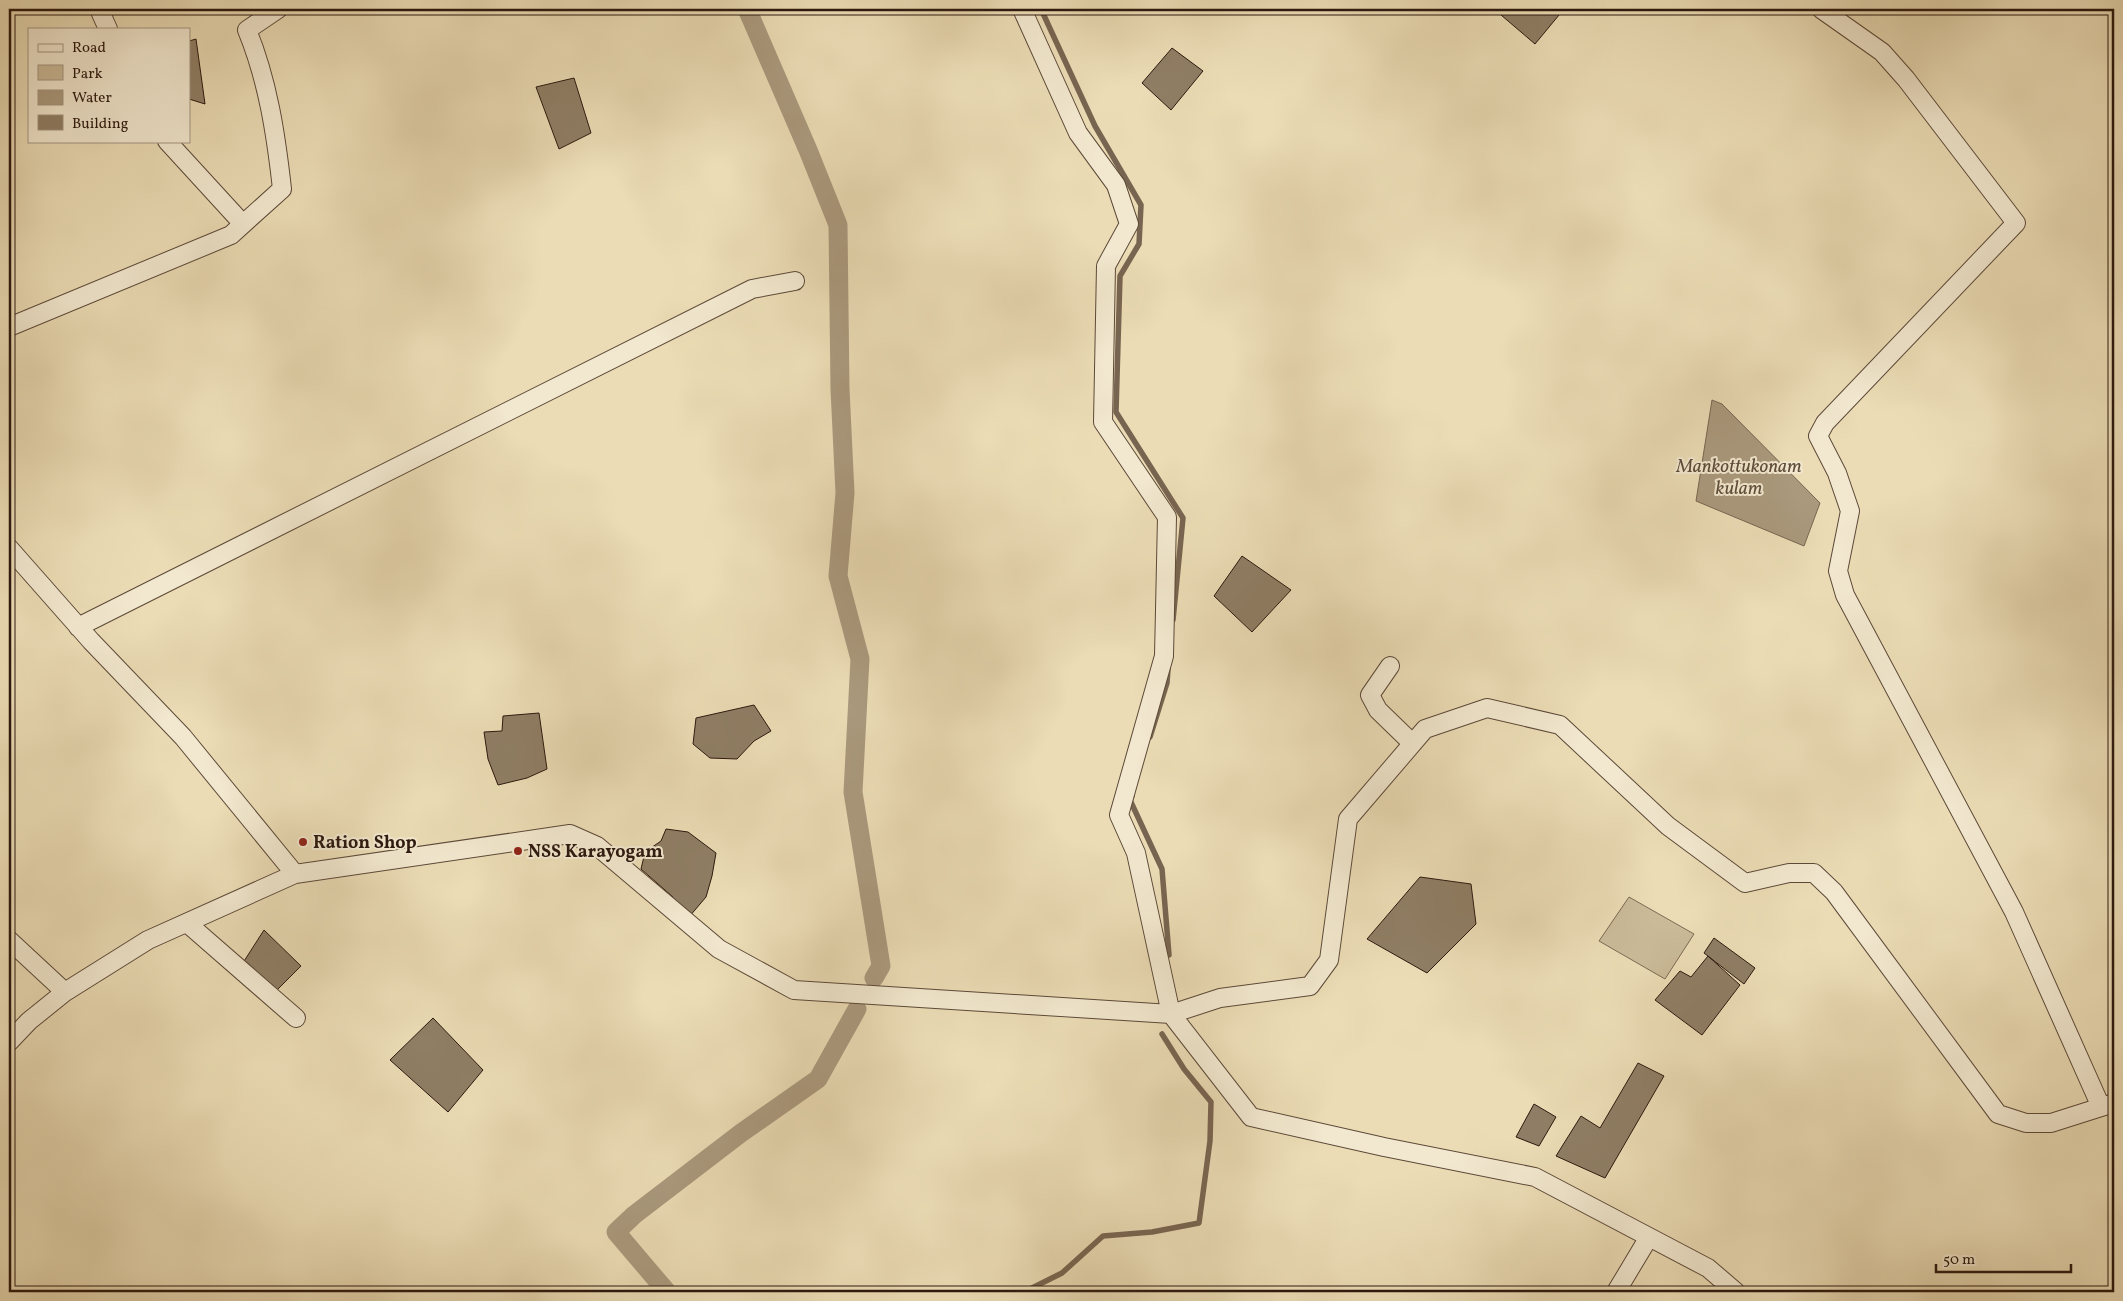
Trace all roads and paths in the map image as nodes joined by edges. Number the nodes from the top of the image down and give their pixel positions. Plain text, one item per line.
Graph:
1 (99, 9) edge
2 (278, 9) edge
3 (1022, 9) edge
4 (1821, 9) edge
5 (108, 28) edge
6 (168, 142) edge
7 (243, 224) junction
8 (796, 281) dead end
9 (9, 327) edge
10 (9, 548) edge
11 (78, 627) junction
12 (1390, 666) dead end
13 (1412, 743) junction
14 (295, 874) junction
15 (187, 923) junction
16 (9, 940) edge
17 (65, 992) junction
18 (1171, 1014) junction
19 (296, 1018) dead end
20 (9, 1042) edge
21 (2108, 1105) edge
22 (1649, 1237) junction
23 (1616, 1292) edge
24 (1736, 1292) edge

1 - 5 street
2 - 7 street
3 - 18 street
4 - 21 street
6 - 7 street
7 - 9 street
8 - 11 street
10 - 11 street
11 - 14 street
12 - 13 street
13 - 18 street
13 - 21 street
14 - 15 street
14 - 18 street
15 - 17 street
15 - 19 street
16 - 17 street
17 - 20 street
18 - 22 street
22 - 23 street
22 - 24 street

